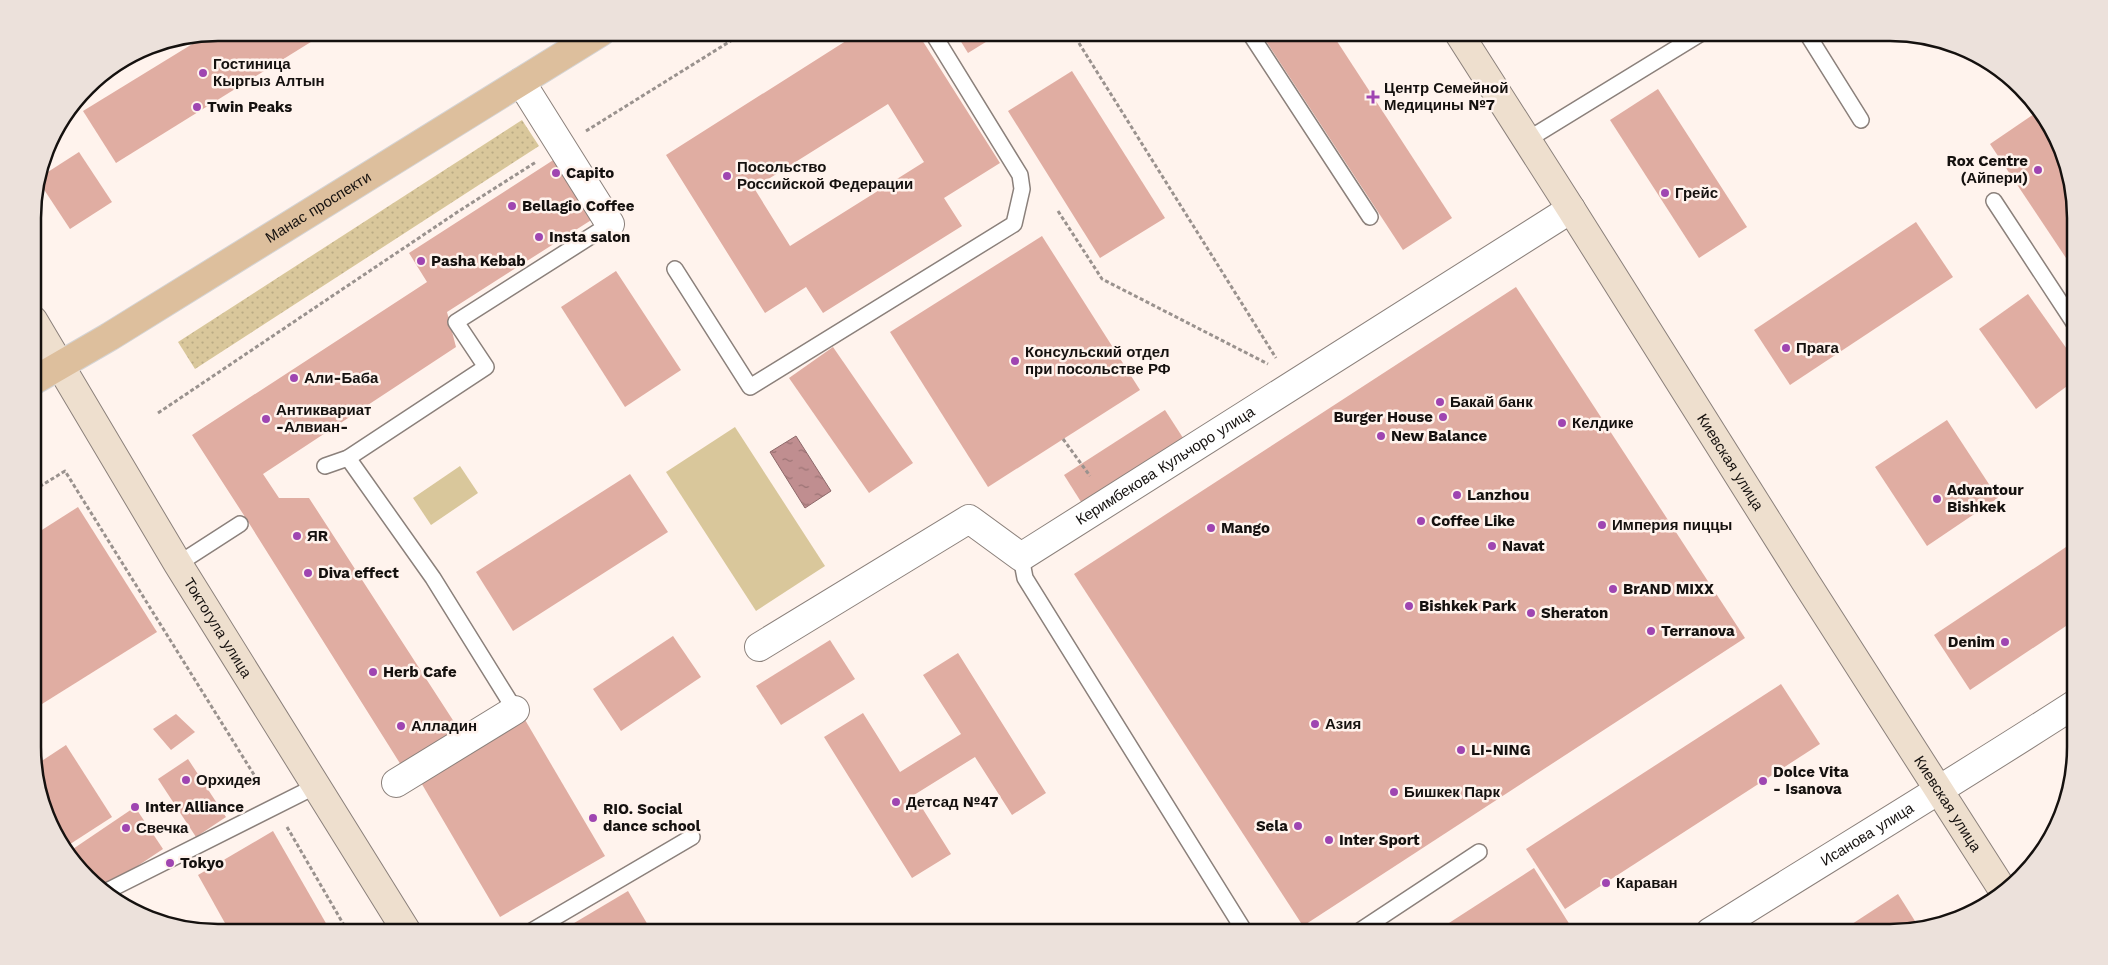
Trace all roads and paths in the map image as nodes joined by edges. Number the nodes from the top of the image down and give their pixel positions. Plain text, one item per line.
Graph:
1 (587, 41) edge
2 (730, 41) edge
3 (938, 41) edge
4 (1078, 41) edge
5 (1255, 41) edge
6 (1464, 41) edge
7 (1688, 41) edge
8 (1812, 41) edge
9 (521, 82) junction
10 (1861, 120) dead end
11 (1527, 140) junction
12 (561, 146) junction
13 (1994, 201) dead end
14 (1571, 208) junction
15 (1058, 211) dead end
16 (1370, 217) dead end
17 (610, 224) joint
18 (675, 269) dead end
19 (2067, 312) edge
20 (42, 334) edge
21 (1280, 364) dead end
22 (61, 365) junction
23 (1276, 368) dead end
24 (42, 376) edge
25 (158, 413) dead end
26 (1063, 439) dead end
27 (348, 458) junction
28 (325, 466) dead end
29 (1093, 480) dead end
30 (41, 486) edge
31 (240, 524) dead end
32 (1022, 557) junction
33 (178, 564) junction
34 (759, 648) dead end
35 (2067, 709) edge
36 (515, 710) joint
37 (396, 782) dead end
38 (316, 786) junction
39 (1940, 790) junction
40 (275, 808) junction
41 (692, 837) dead end
42 (1479, 852) dead end
43 (2000, 886) edge
44 (112, 888) edge
45 (343, 924) edge
46 (402, 924) edge
47 (544, 924) edge
48 (1240, 924) edge
49 (1370, 924) edge
50 (1723, 924) edge

1 - 9 main road, Манас проспекти
2 - 12 path
3 - 18 lane
4 - 21 path
5 - 16 lane
6 - 11 main road, Киевская улица
7 - 11 lane
8 - 10 lane
9 - 12 street
9 - 22 main road, Манас проспекти
11 - 14 main road, Киевская улица
12 - 17 street
12 - 25 path
13 - 19 lane
14 - 32 street, Керимбекова Кульчоро улица
14 - 39 main road, Киевская улица
15 - 23 path
17 - 27 lane
20 - 22 main road, Токтогула улица
22 - 24 main road, Манас проспекти
22 - 33 main road, Токтогула улица
26 - 29 path
27 - 28 lane
27 - 36 lane
30 - 40 path
31 - 33 lane
32 - 34 street
32 - 48 lane
33 - 38 main road, Токтогула улица
35 - 39 street, Исанова улица
36 - 37 street
38 - 40 lane
38 - 46 main road, Токтогула улица
39 - 43 main road, Киевская улица
39 - 50 street, Исанова улица
40 - 44 lane
40 - 45 path
41 - 47 lane
42 - 49 lane

